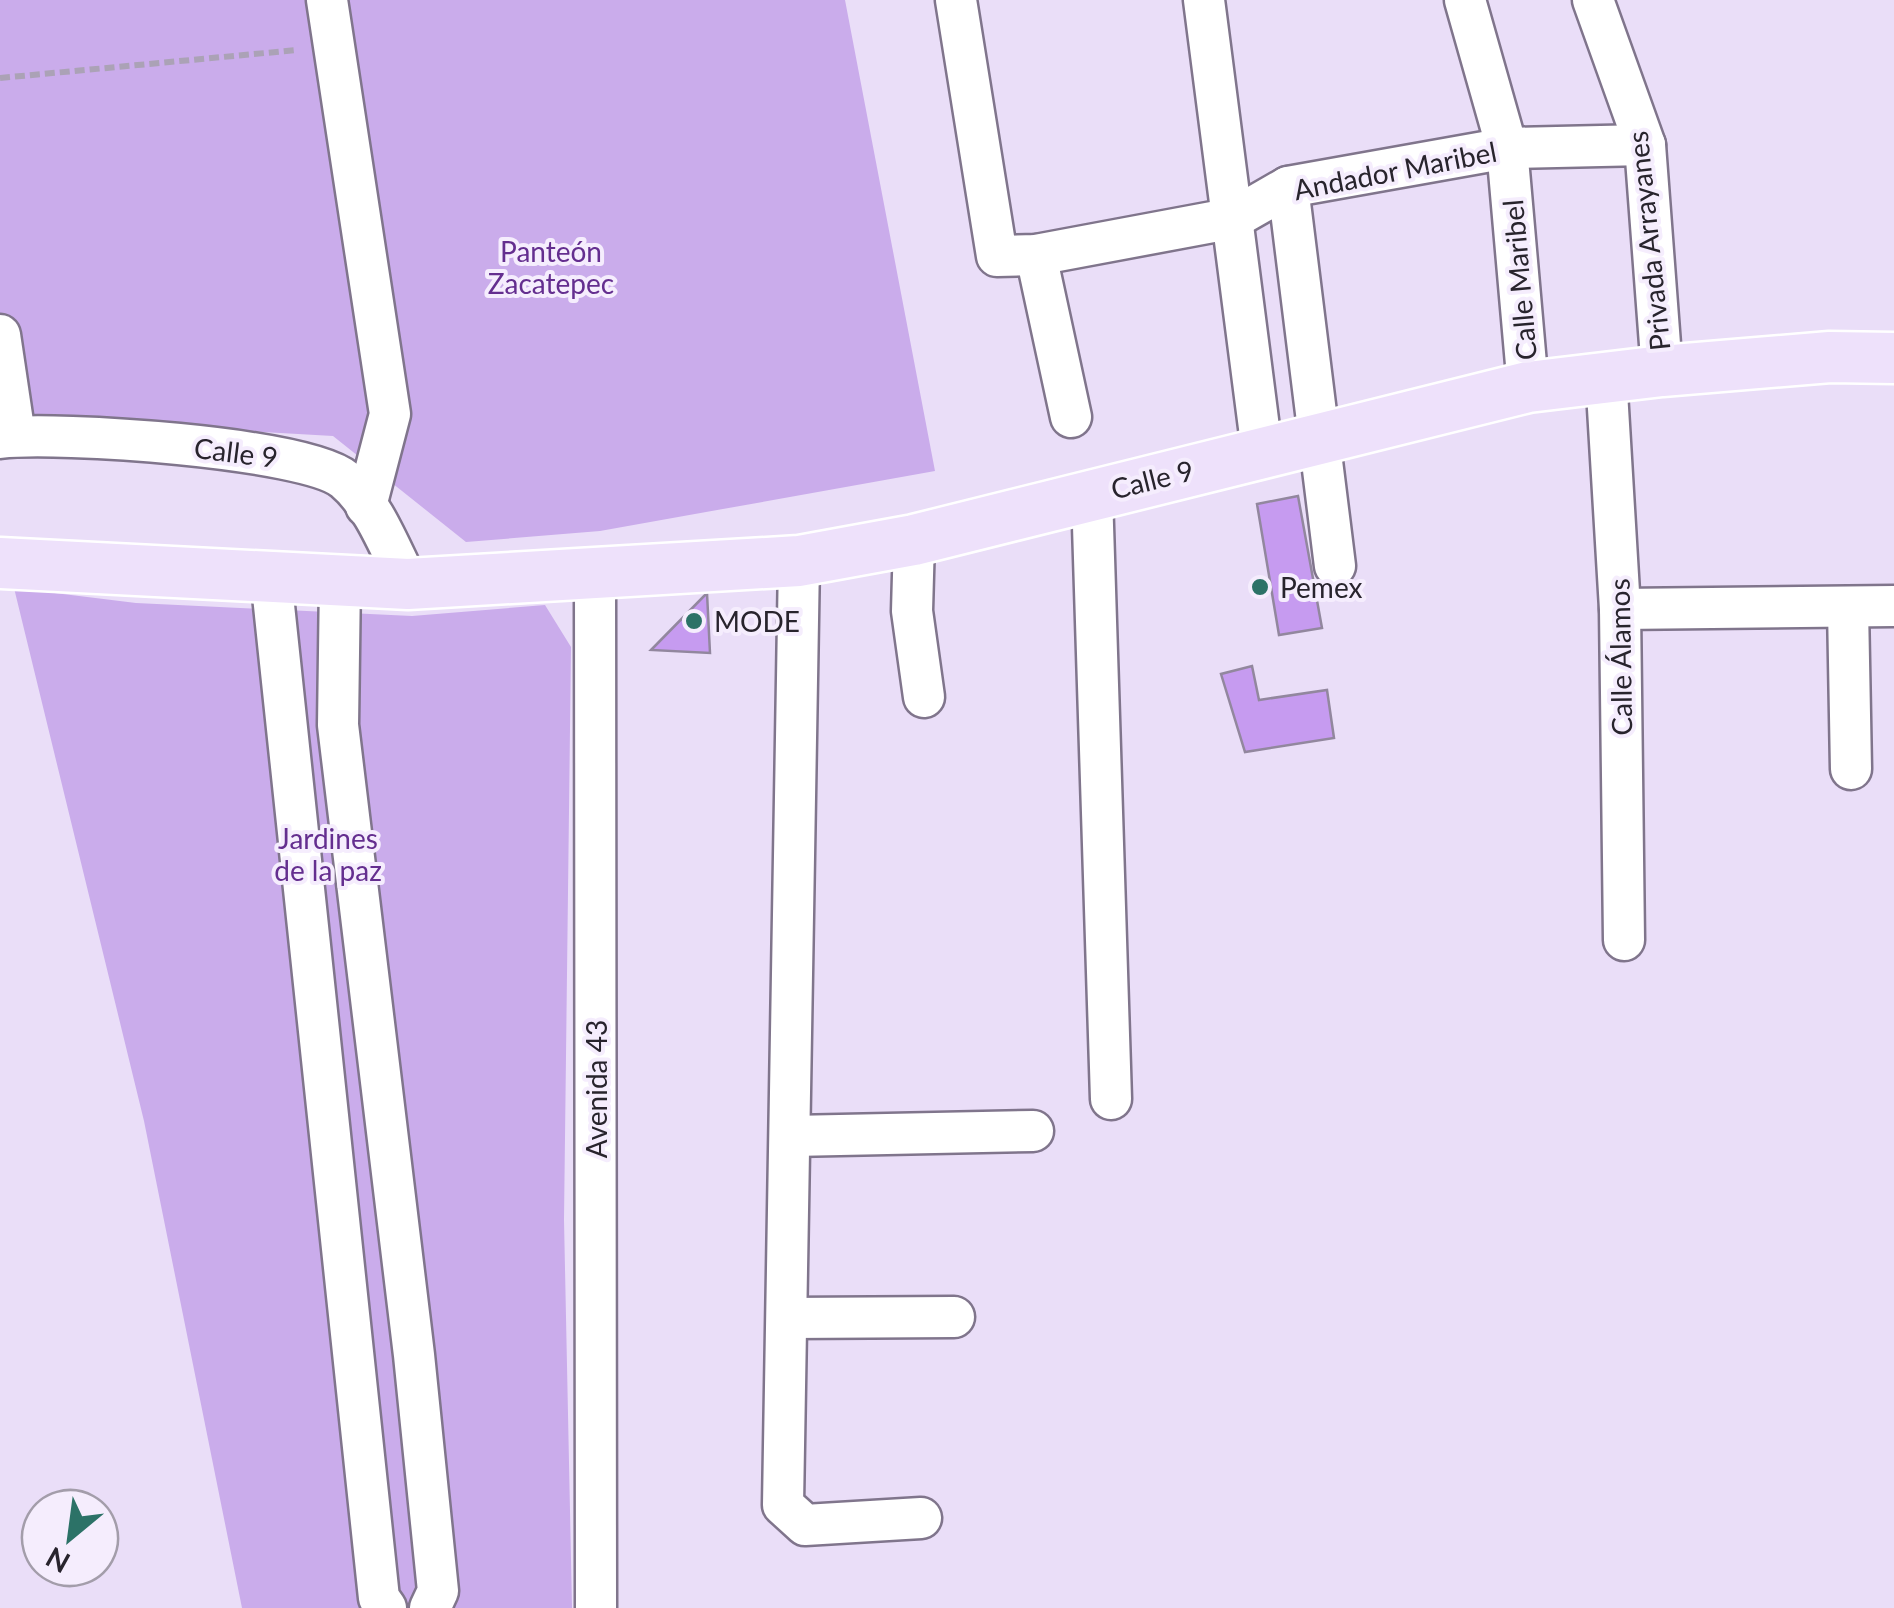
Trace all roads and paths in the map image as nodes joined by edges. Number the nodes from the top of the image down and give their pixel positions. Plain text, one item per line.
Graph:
1 (327, 0) edge
2 (956, 0) edge
3 (1204, 0) edge
4 (1464, 0) edge
5 (1592, 0) edge
6 (334, 46) junction
7 (0, 78) edge
8 (1645, 145) junction
9 (1507, 148) junction
10 (1288, 187) junction
11 (1234, 218) junction
12 (1036, 255) junction
13 (0, 335) edge
14 (1894, 358) edge
15 (1662, 371) junction
16 (1606, 375) junction
17 (1528, 387) junction
18 (1072, 416) dead end
19 (1318, 436) junction
20 (8, 437) edge
21 (1262, 451) junction
22 (1092, 494) junction
23 (366, 506) junction
24 (914, 540) junction
25 (799, 562) junction
26 (0, 564) edge
27 (1335, 566) dead end
28 (595, 570) junction
29 (271, 577) junction
30 (340, 580) junction
31 (408, 584) junction
32 (1848, 606) junction
33 (1894, 606) edge
34 (1620, 609) junction
35 (924, 697) dead end
36 (1851, 769) dead end
37 (1624, 940) dead end
38 (369, 972) junction
39 (315, 976) junction
40 (1112, 1099) dead end
41 (1033, 1131) dead end
42 (792, 1136) junction
43 (954, 1317) dead end
44 (789, 1318) junction
45 (414, 1355) junction
46 (353, 1358) junction
47 (921, 1518) dead end
48 (386, 1608) edge
49 (430, 1608) edge
50 (596, 1608) edge

1 - 6 street
2 - 12 street
3 - 11 street
4 - 9 street, Calle Maribel
5 - 8 street, Privada Arrayanes
6 - 7 path
6 - 23 street
8 - 9 street, Andador Maribel
8 - 15 street, Privada Arrayanes
9 - 10 street, Andador Maribel
9 - 17 street, Calle Maribel
10 - 11 street, Andador Maribel
10 - 19 street
11 - 12 street, Andador Maribel
11 - 21 street
12 - 18 street
13 - 20 street
14 - 15 main road, Calle 9
15 - 16 main road, Calle 9
16 - 17 main road, Calle 9
16 - 34 street, Calle Álamos
17 - 19 main road, Calle 9
19 - 21 main road, Calle 9
19 - 27 street
20 - 23 street, Calle 9
21 - 22 main road, Calle 9
22 - 24 main road, Calle 9
22 - 40 street
23 - 31 street, Calle 9
24 - 25 main road, Calle 9
24 - 35 street
25 - 28 main road, Calle 9
25 - 42 street
26 - 29 main road, Calle 9
28 - 31 main road, Calle 9
28 - 50 street, Avenida 43
29 - 30 main road, Calle 9
29 - 39 street
30 - 31 main road, Calle 9
30 - 38 street
32 - 33 street
32 - 34 street
32 - 36 street
34 - 37 street, Calle Álamos
38 - 39 street
38 - 45 street
39 - 46 street
41 - 42 street
42 - 44 street
43 - 44 street
44 - 47 street
45 - 46 street
45 - 49 street
46 - 48 street

